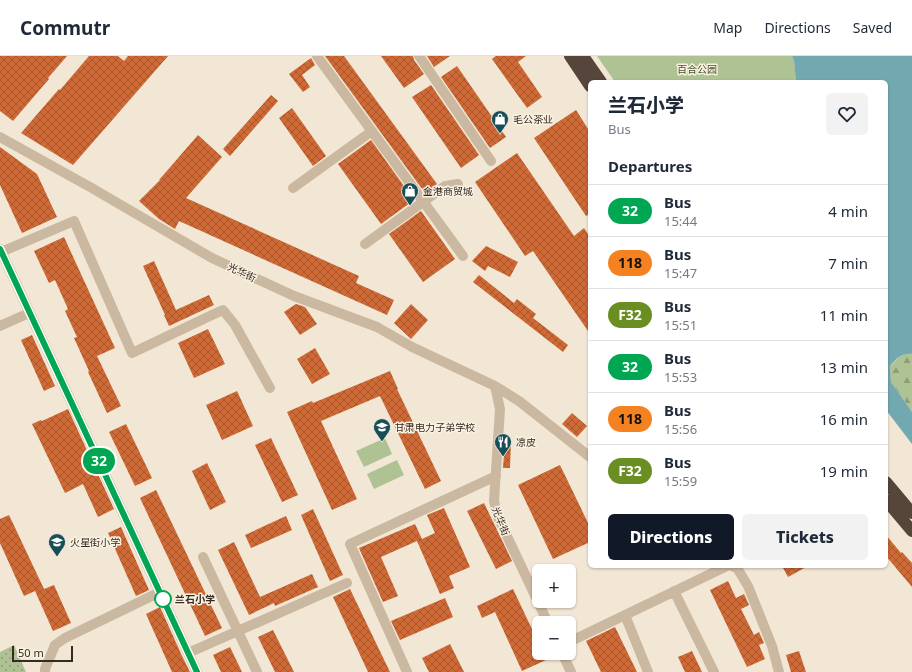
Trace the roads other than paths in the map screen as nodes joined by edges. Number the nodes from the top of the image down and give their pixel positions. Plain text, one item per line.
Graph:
1 (317, 56) edge
2 (419, 56) edge
3 (570, 56) edge
4 (583, 56) edge
5 (600, 80) edge
6 (588, 83) edge
7 (372, 131) junction
8 (0, 137) edge
9 (491, 161) dead end
10 (458, 184) dead end
11 (294, 188) dead end
12 (423, 201) junction
13 (365, 244) dead end
14 (1, 251) edge
15 (463, 256) dead end
16 (29, 313) junction
17 (0, 326) edge
18 (495, 386) junction
19 (270, 388) dead end
20 (588, 455) edge
21 (496, 476) junction
22 (888, 484) edge
23 (888, 502) edge
24 (912, 513) edge
25 (912, 531) edge
26 (203, 557) dead end
27 (723, 568) edge
28 (737, 568) edge
29 (347, 583) dead end
30 (674, 591) junction
31 (160, 592) junction
32 (625, 615) junction
33 (545, 616) edge
34 (238, 632) junction
35 (576, 639) edge
36 (188, 653) junction
37 (565, 660) edge
38 (45, 672) edge
39 (197, 672) edge
40 (257, 672) edge
41 (407, 672) edge
42 (571, 672) edge
43 (648, 672) edge
44 (714, 672) edge
45 (779, 672) edge

1 - 7 street
2 - 9 street
3 - 6 highway
4 - 5 highway
7 - 11 street
7 - 12 street
8 - 18 street, 光华街
10 - 12 street
12 - 13 street
12 - 15 street
14 - 16 street
14 - 19 street
16 - 17 street
16 - 31 street
18 - 20 street, 光华街
18 - 21 street, 光华街
21 - 33 street, 光华街
21 - 41 street
22 - 24 highway
23 - 25 highway
26 - 34 street
27 - 30 street
28 - 45 street
29 - 34 street
30 - 32 street
30 - 44 street
31 - 36 street
31 - 38 street
32 - 35 street
32 - 43 street
34 - 36 street
34 - 40 street
36 - 39 street
37 - 42 street

